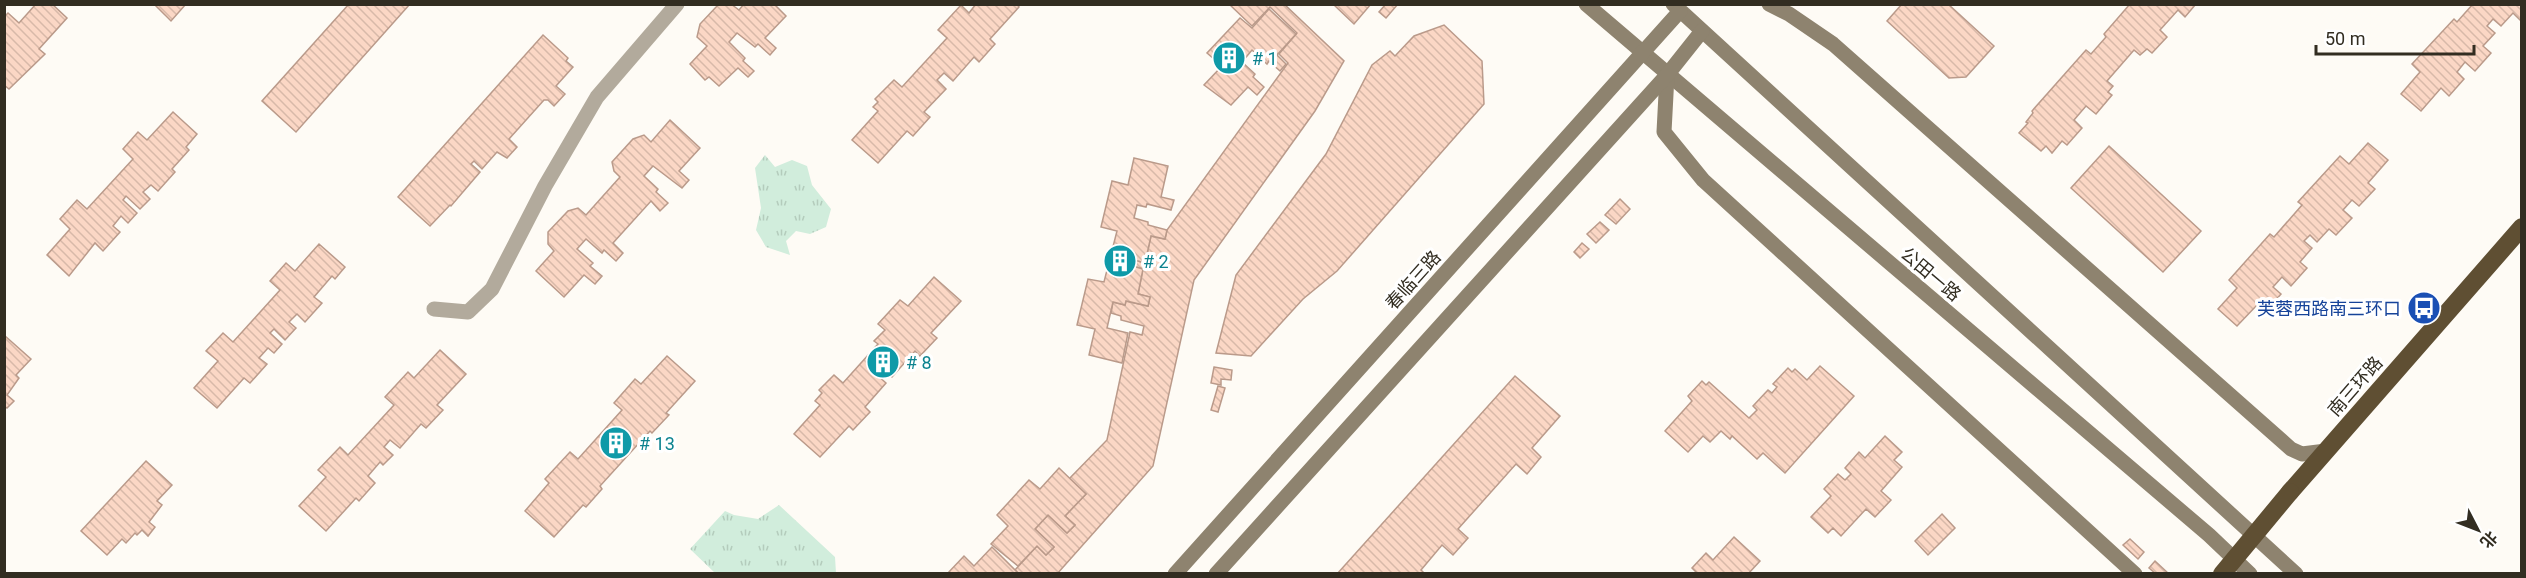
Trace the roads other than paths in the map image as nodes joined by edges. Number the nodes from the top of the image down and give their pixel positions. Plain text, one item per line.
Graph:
1 (677, 4) edge
2 (1586, 4) edge
3 (1769, 4) edge
4 (1676, 8) edge
5 (1702, 31) junction
6 (1642, 54) junction
7 (1667, 75) junction
8 (2522, 227) edge
9 (434, 309) dead end
10 (2326, 451) junction
11 (1175, 573) edge
12 (1216, 573) edge
13 (2134, 573) edge
14 (2222, 573) edge
15 (2250, 573) edge
16 (2296, 573) edge

1 - 9 street
2 - 6 street, 公田一路
3 - 10 street
4 - 5 street, 公田一路
4 - 6 street, 春临三路
5 - 7 street
5 - 16 street, 公田一路
6 - 7 street, 公田一路
6 - 11 street, 春临三路
7 - 12 street
7 - 13 street
7 - 15 street, 公田一路
8 - 10 highway, 南三环路
10 - 14 highway, 南三环路, bridge

